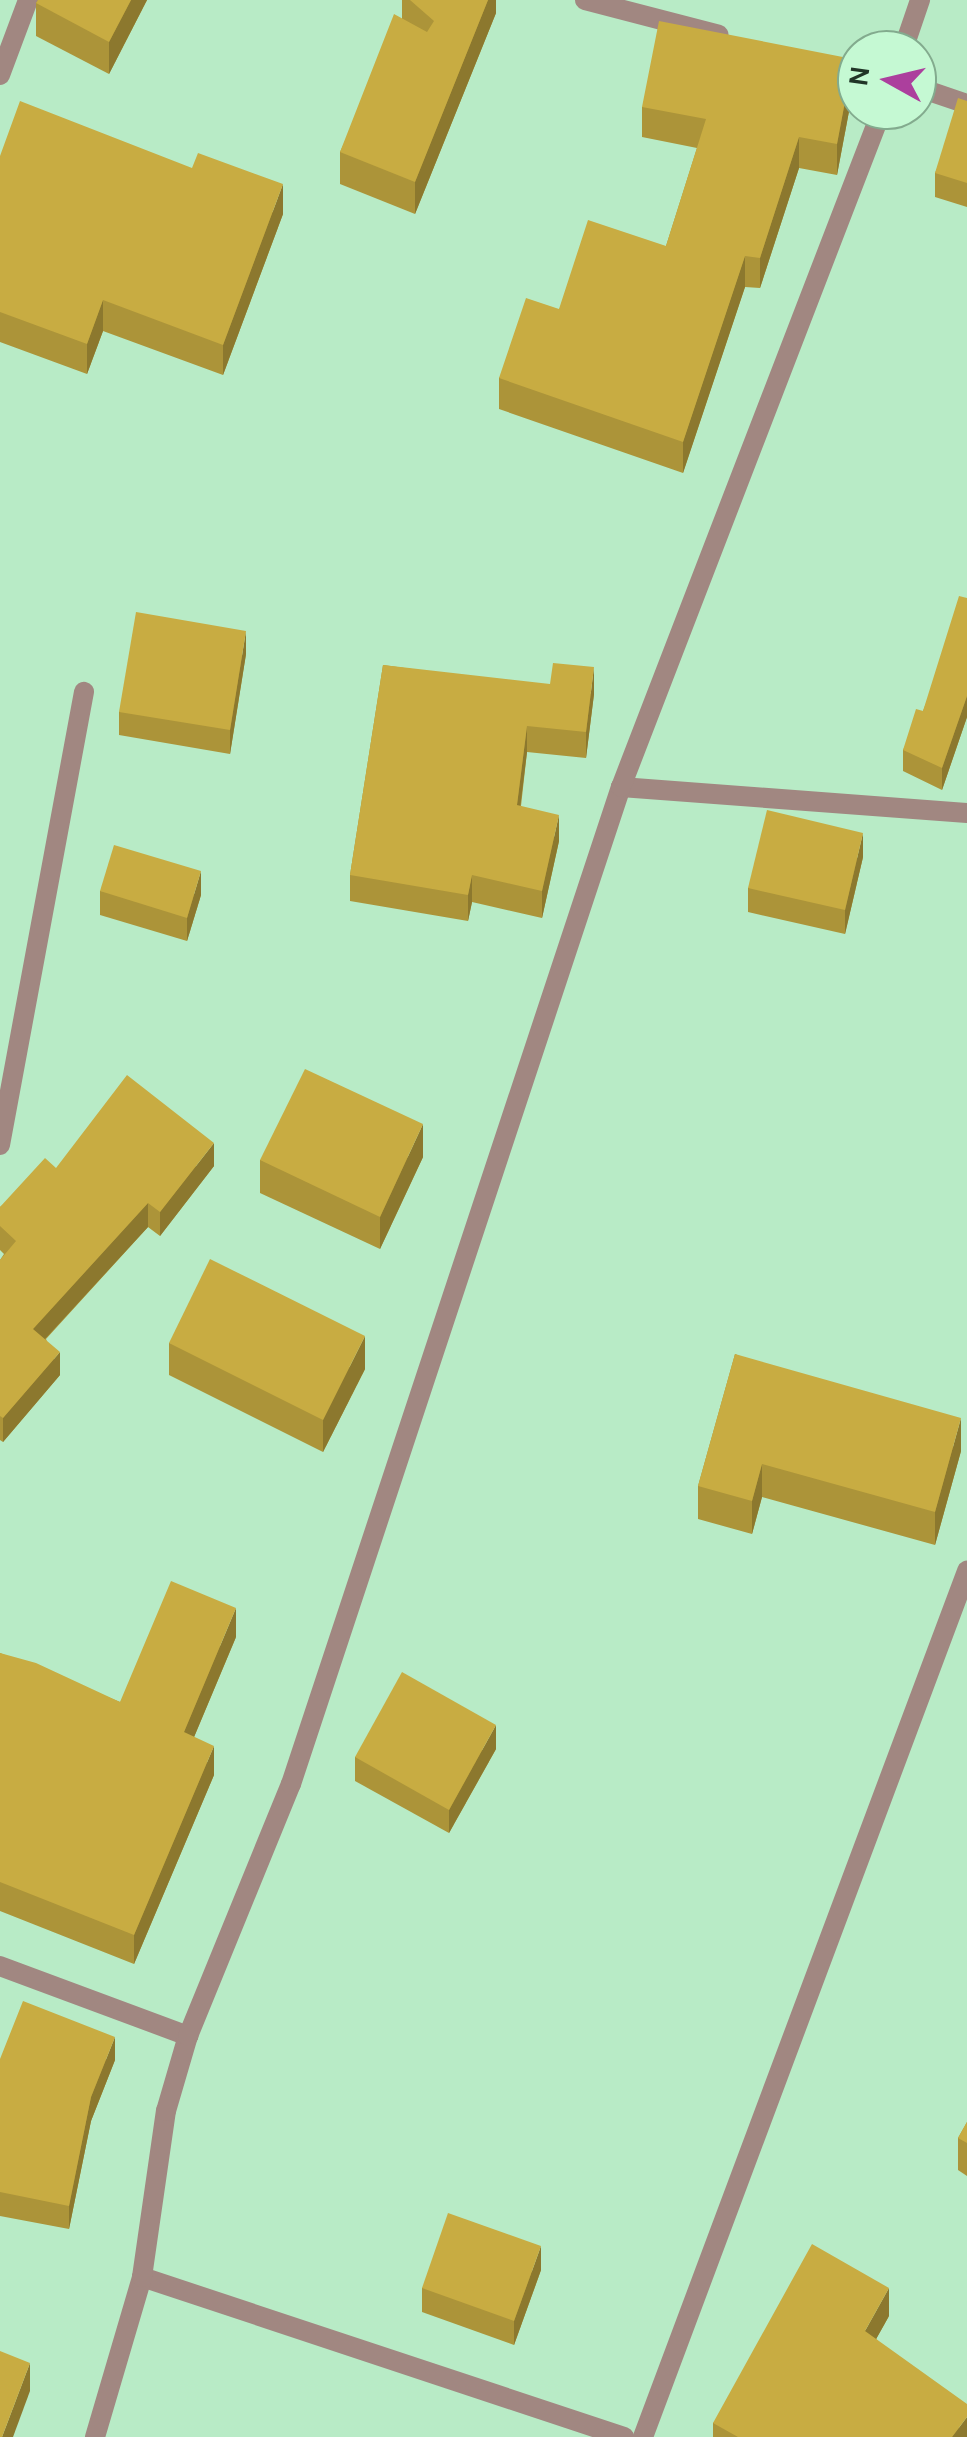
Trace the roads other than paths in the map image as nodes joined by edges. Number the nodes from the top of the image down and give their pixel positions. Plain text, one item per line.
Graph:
1 (28, 0) edge
2 (584, 0) edge
3 (920, 0) edge
4 (910, 30) edge
5 (748, 42) edge
6 (0, 75) edge
7 (937, 94) edge
8 (967, 104) edge
9 (874, 130) edge
10 (84, 692) dead end
11 (622, 787) junction
12 (967, 813) edge
13 (0, 1145) edge
14 (967, 1571) edge
15 (0, 1966) edge
16 (188, 2036) junction
17 (142, 2277) junction
18 (95, 2437) edge
19 (624, 2437) edge
20 (642, 2437) edge

1 - 6 street
2 - 5 street
3 - 4 street
7 - 8 street
9 - 11 street
10 - 13 street
11 - 12 street
11 - 16 street
14 - 20 street
15 - 16 street
16 - 17 street
17 - 18 street
17 - 19 street

